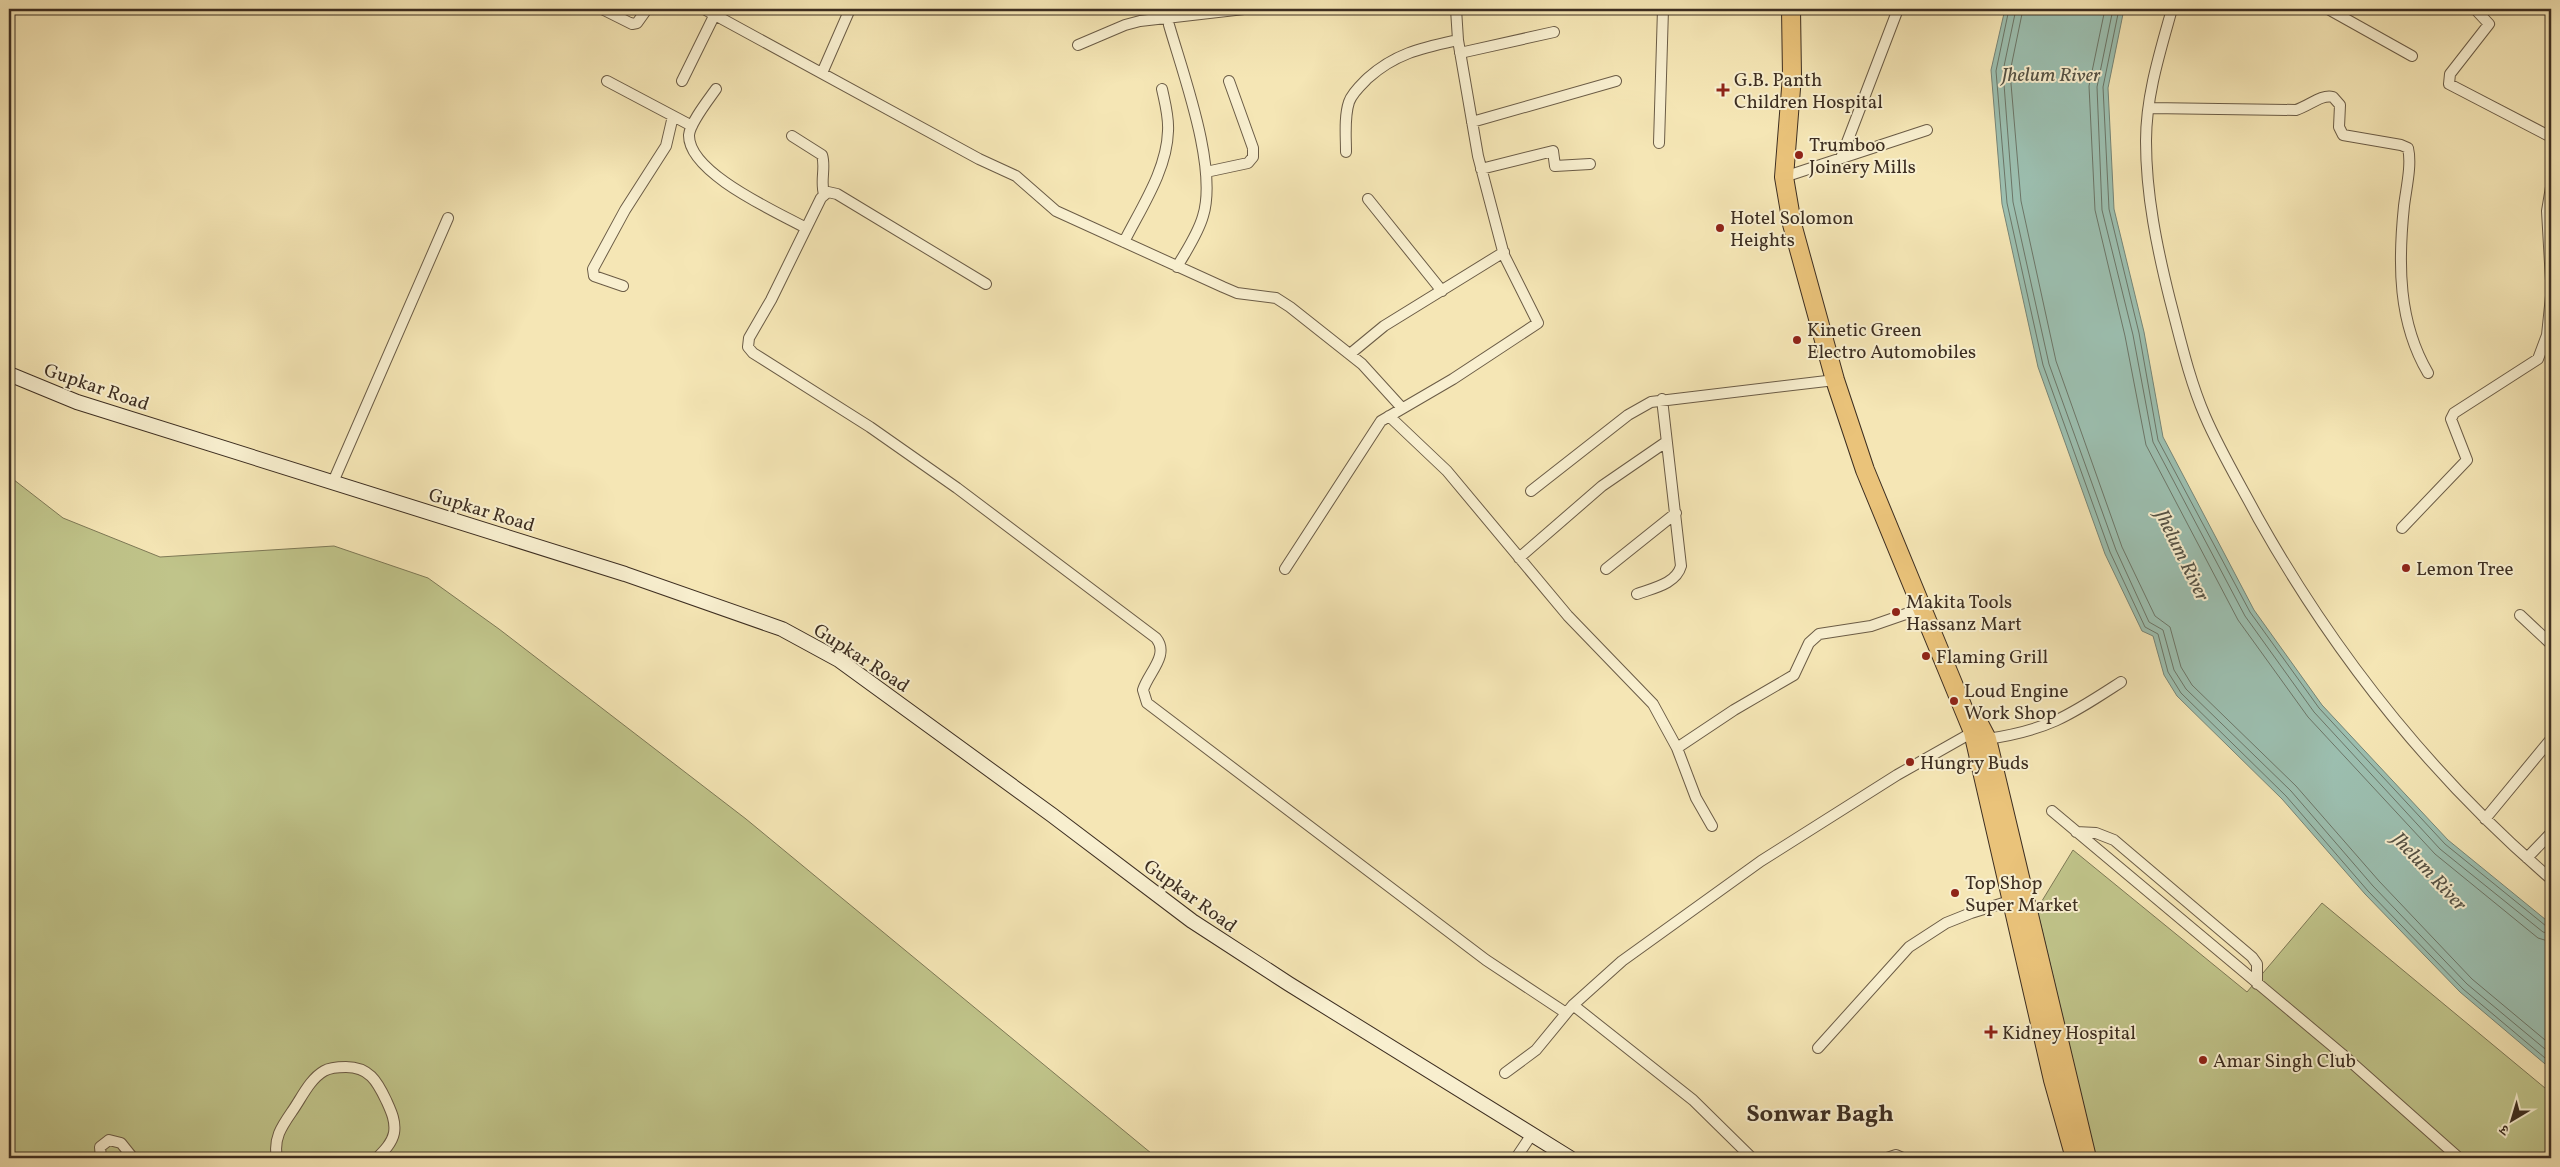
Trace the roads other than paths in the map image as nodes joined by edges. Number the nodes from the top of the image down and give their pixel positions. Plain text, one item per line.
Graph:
1 (602, 9) edge
2 (646, 9) edge
3 (704, 9) edge
4 (850, 9) edge
5 (1244, 9) edge
6 (1456, 9) edge
7 (1663, 9) edge
8 (1791, 9) edge
9 (1898, 9) edge
10 (2172, 9) edge
11 (2328, 9) edge
12 (2475, 9) edge
13 (715, 14) junction
14 (1169, 25) dead end
15 (1554, 32) dead end
16 (1458, 40) junction
17 (1078, 45) dead end
18 (1460, 53) junction
19 (2412, 56) dead end
20 (822, 73) junction
21 (607, 81) dead end
22 (682, 81) dead end
23 (1228, 81) dead end
24 (1616, 81) dead end
25 (716, 88) dead end
26 (1162, 89) dead end
27 (2150, 108) junction
28 (673, 116) junction
29 (1472, 122) junction
30 (692, 126) junction
31 (1927, 130) dead end
32 (792, 136) dead end
33 (2551, 137) edge
34 (1659, 143) dead end
35 (1346, 152) dead end
36 (1841, 158) junction
37 (1590, 164) dead end
38 (1481, 169) junction
39 (1206, 172) junction
40 (1784, 177) junction
41 (2551, 187) edge
42 (824, 194) junction
43 (1368, 199) dead end
44 (448, 218) dead end
45 (806, 228) junction
46 (1124, 242) junction
47 (1504, 252) junction
48 (1177, 267) junction
49 (2551, 282) edge
50 (986, 284) dead end
51 (623, 286) dead end
52 (1442, 290) junction
53 (2551, 296) edge
54 (1350, 354) junction
55 (9, 374) edge
56 (2428, 374) dead end
57 (1835, 380) junction
58 (1662, 399) junction
59 (1402, 408) junction
60 (1389, 416) junction
61 (1666, 442) junction
62 (333, 482) junction
63 (1531, 491) dead end
64 (1676, 513) junction
65 (2402, 528) dead end
66 (1519, 558) junction
67 (1285, 569) dead end
68 (1606, 569) dead end
69 (1637, 594) dead end
70 (1923, 608) junction
71 (2520, 616) dead end
72 (2551, 644) edge
73 (2122, 682) dead end
74 (1980, 735) junction
75 (2551, 739) edge
76 (1677, 748) junction
77 (2052, 811) dead end
78 (2485, 819) junction
79 (1712, 826) dead end
80 (2076, 832) junction
81 (2551, 833) edge
82 (2527, 858) junction
83 (2551, 879) edge
84 (2012, 900) junction
85 (2258, 984) junction
86 (1570, 1009) junction
87 (1818, 1048) dead end
88 (1505, 1073) dead end
89 (1532, 1134) junction
90 (102, 1158) edge
91 (133, 1158) edge
92 (277, 1158) edge
93 (378, 1158) edge
94 (1516, 1158) edge
95 (1570, 1158) edge
96 (1752, 1158) edge
97 (1887, 1158) edge
98 (1903, 1158) edge
99 (2075, 1158) edge
100 (2087, 1158) edge
101 (2459, 1158) edge

1 - 2 street
3 - 13 street
4 - 20 street
5 - 17 street
6 - 16 street
7 - 34 street
8 - 40 highway
9 - 36 street
10 - 27 street
11 - 19 street
12 - 33 street
13 - 20 street
13 - 22 street
14 - 39 street
15 - 18 street
16 - 18 street
16 - 35 street
18 - 29 street
20 - 46 street
21 - 28 street
23 - 39 street
24 - 29 street
25 - 30 street
26 - 46 street
27 - 56 street
27 - 78 street
28 - 30 street
28 - 51 street
29 - 38 street
30 - 45 street
31 - 36 street
32 - 42 street
36 - 40 street
37 - 38 street
38 - 47 street
39 - 48 street
40 - 57 highway
41 - 49 street
42 - 45 street
42 - 50 street
43 - 52 street
44 - 62 street
45 - 86 street
46 - 48 street
47 - 52 street
47 - 59 street
48 - 54 street
52 - 54 street
53 - 65 street
54 - 59 street
55 - 62 main road, Gupkar Road
57 - 58 street
57 - 70 highway
58 - 61 street
58 - 63 street
59 - 60 street
60 - 66 street
60 - 67 street
61 - 64 street
61 - 66 street
62 - 89 main road, Gupkar Road
64 - 68 street
64 - 69 street
66 - 76 street
70 - 74 highway
70 - 76 street
71 - 72 street
73 - 74 street
74 - 84 highway
74 - 86 street
74 - 100 highway
75 - 78 street
76 - 79 street
77 - 80 street
78 - 82 street
80 - 85 street
80 - 85 street
81 - 82 street
82 - 83 street
84 - 87 street
84 - 99 highway
85 - 101 street
86 - 88 street
86 - 96 street
89 - 94 street
89 - 95 main road, Gupkar Road
90 - 91 street
92 - 93 street
97 - 98 street

